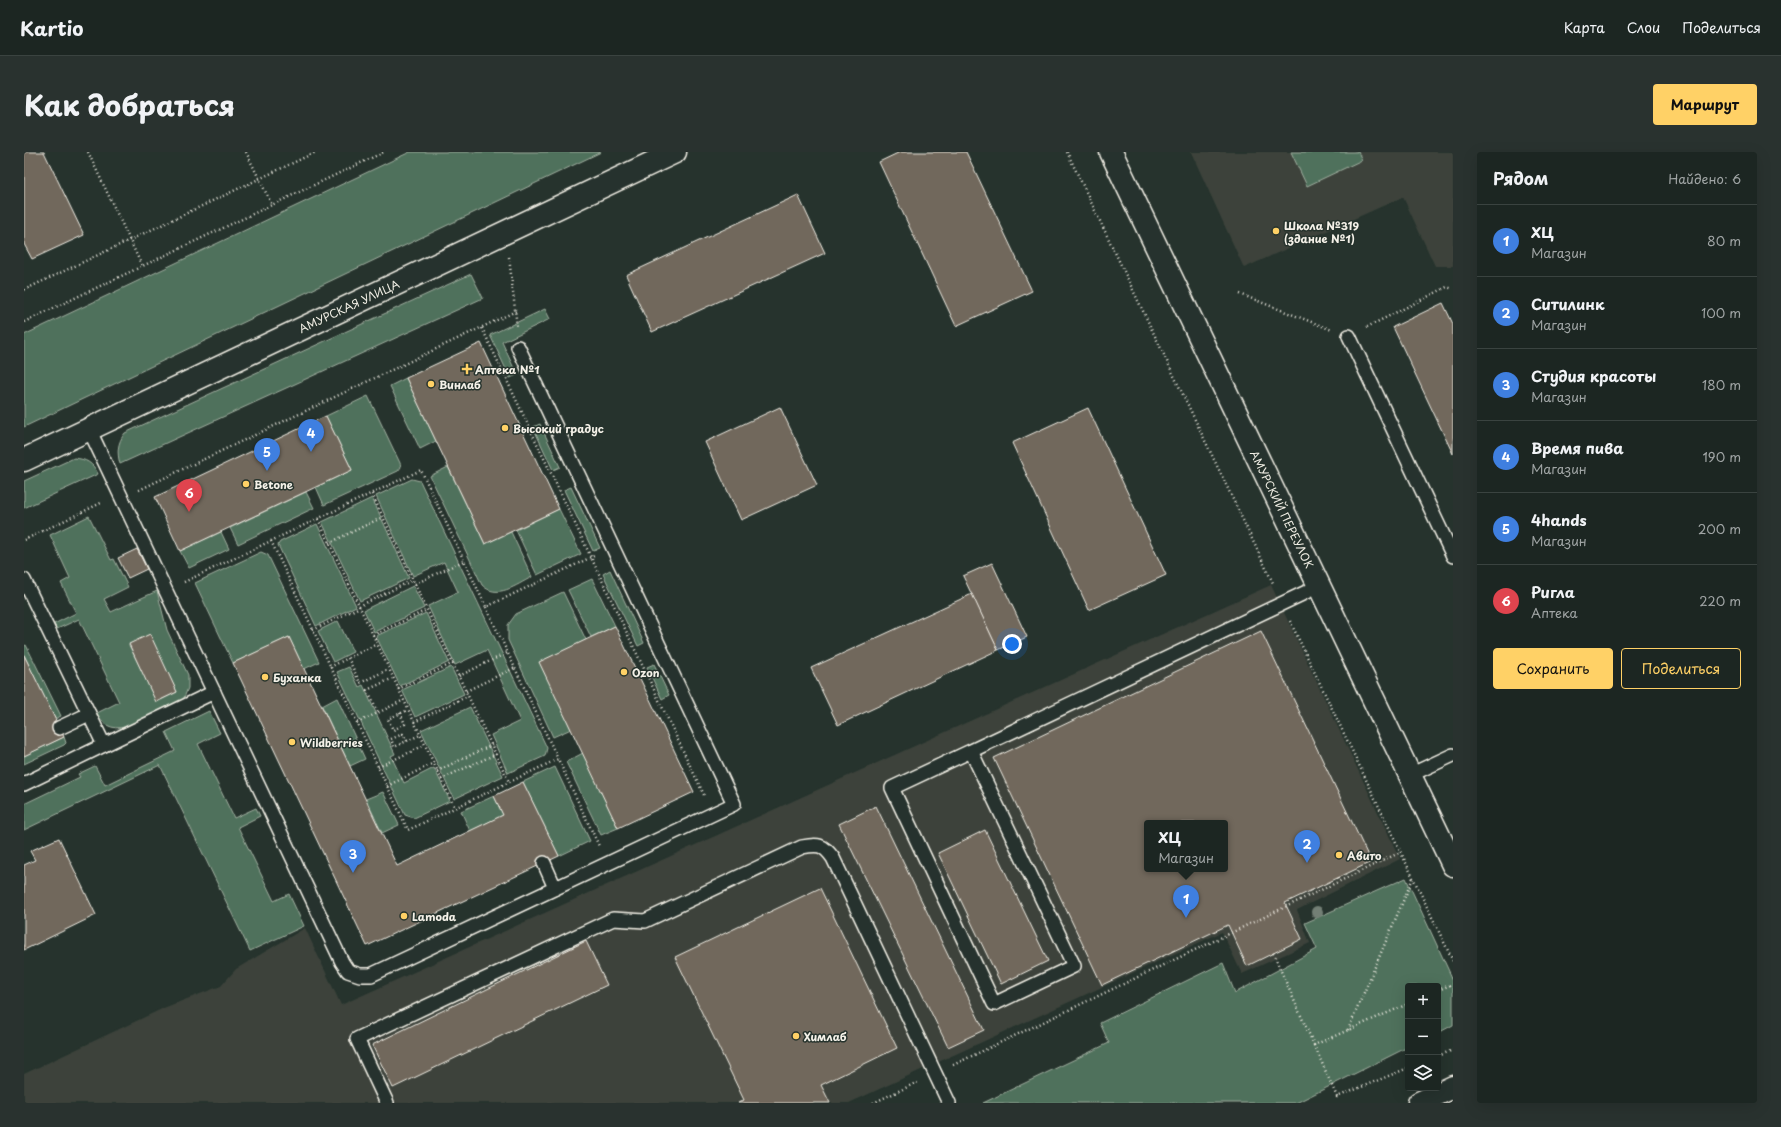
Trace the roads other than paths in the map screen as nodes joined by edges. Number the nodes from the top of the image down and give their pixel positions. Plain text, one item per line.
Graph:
1 (675, 152) edge
2 (1111, 152) edge
3 (1349, 336) road end
4 (518, 347) road end
5 (90, 429) junction
6 (24, 460) edge
7 (1453, 556) edge
8 (24, 580) edge
9 (1319, 586) junction
10 (214, 692) junction
11 (89, 714) junction
12 (59, 728) dead end
13 (104, 745) junction
14 (971, 751) junction
15 (1453, 755) edge
16 (1410, 775) junction
17 (24, 784) edge
18 (544, 863) dead end
19 (1453, 865) edge
20 (555, 888) junction
21 (1453, 1087) edge
22 (386, 1103) edge
23 (949, 1103) edge
24 (1419, 1103) edge

1 - 5 street, АМУРСКАЯ УЛИЦА
2 - 9 street, АМУРСКИЙ ПЕРЕУЛОК
3 - 7 lane
4 - 20 lane
5 - 6 street, АМУРСКАЯ УЛИЦА
5 - 10 lane
8 - 11 lane
9 - 14 lane
9 - 16 street, АМУРСКИЙ ПЕРЕУЛОК
10 - 13 lane
10 - 20 lane
11 - 12 lane
11 - 13 lane
13 - 17 lane
14 - 14 lane
15 - 16 lane
16 - 19 street, АМУРСКИЙ ПЕРЕУЛОК
18 - 20 lane
21 - 24 street
22 - 23 lane

